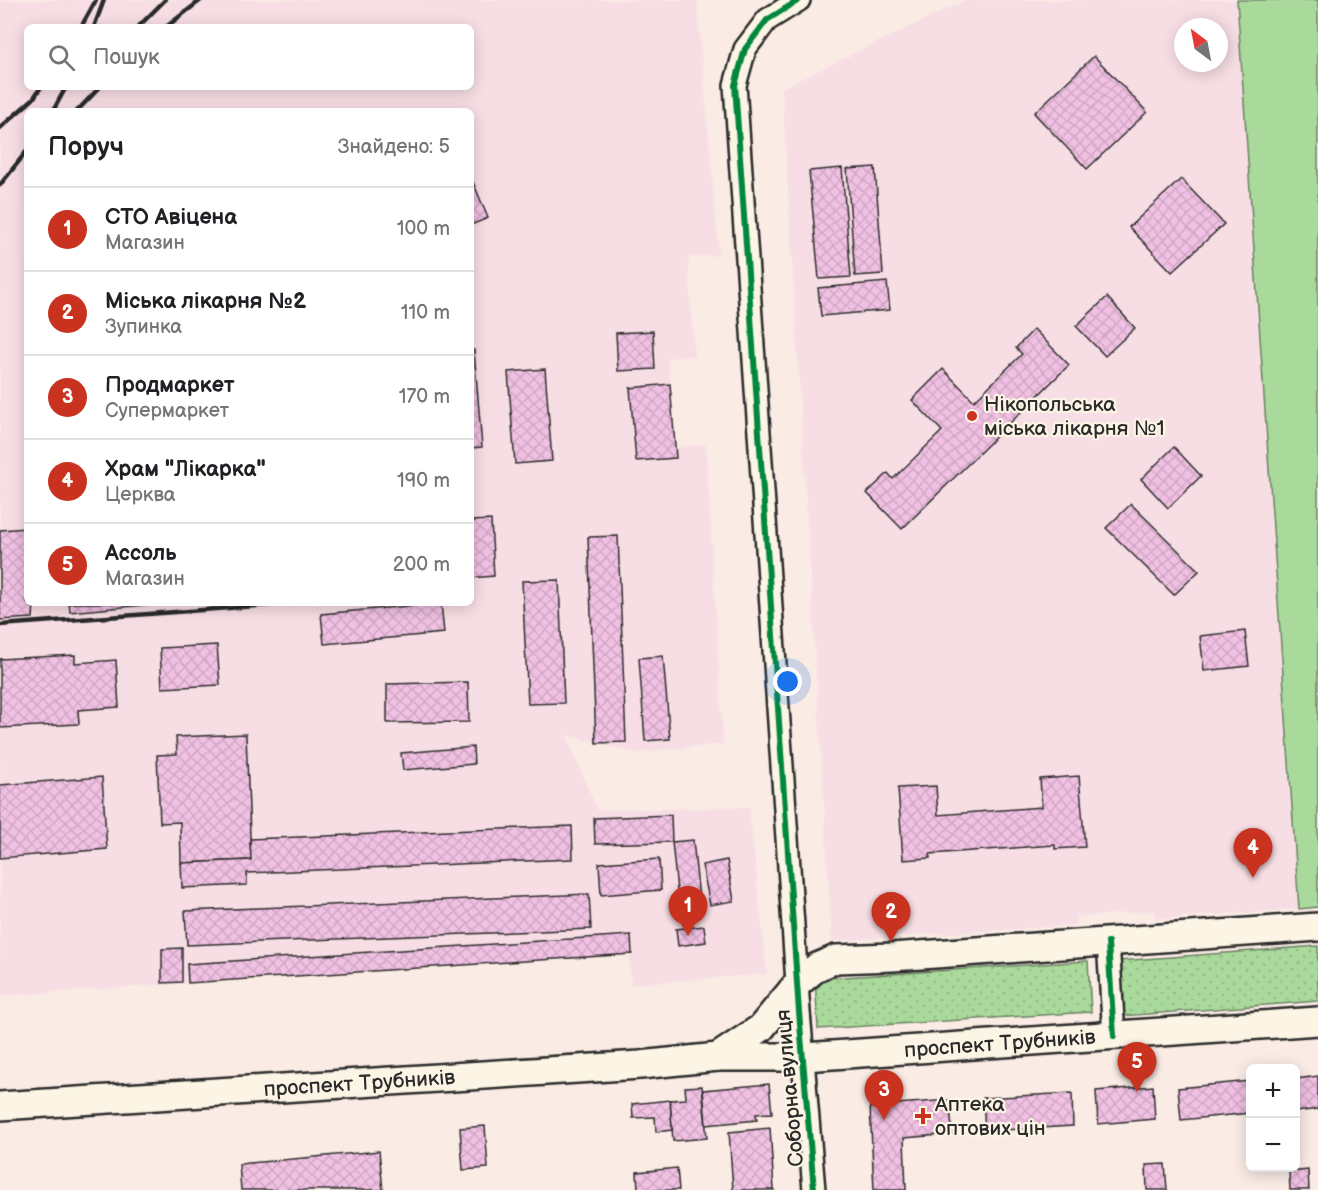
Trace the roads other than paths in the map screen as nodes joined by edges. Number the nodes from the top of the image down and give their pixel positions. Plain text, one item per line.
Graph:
1 (799, 0) edge
2 (1318, 927) edge
3 (1108, 942) junction
4 (798, 983) junction
5 (1318, 1022) edge
6 (1114, 1036) junction
7 (718, 1057) junction
8 (804, 1057) junction
9 (0, 1106) edge
10 (814, 1190) edge

1 - 4 street, Соборна вулиця
2 - 3 main road, проспект Трубників
3 - 4 main road, проспект Трубників
3 - 6 street
4 - 7 main road, проспект Трубників
4 - 8 street, Соборна вулиця
5 - 6 main road, проспект Трубників
6 - 8 main road, проспект Трубників
7 - 8 main road, проспект Трубників
7 - 9 main road, проспект Трубників
8 - 10 street, Соборна вулиця

